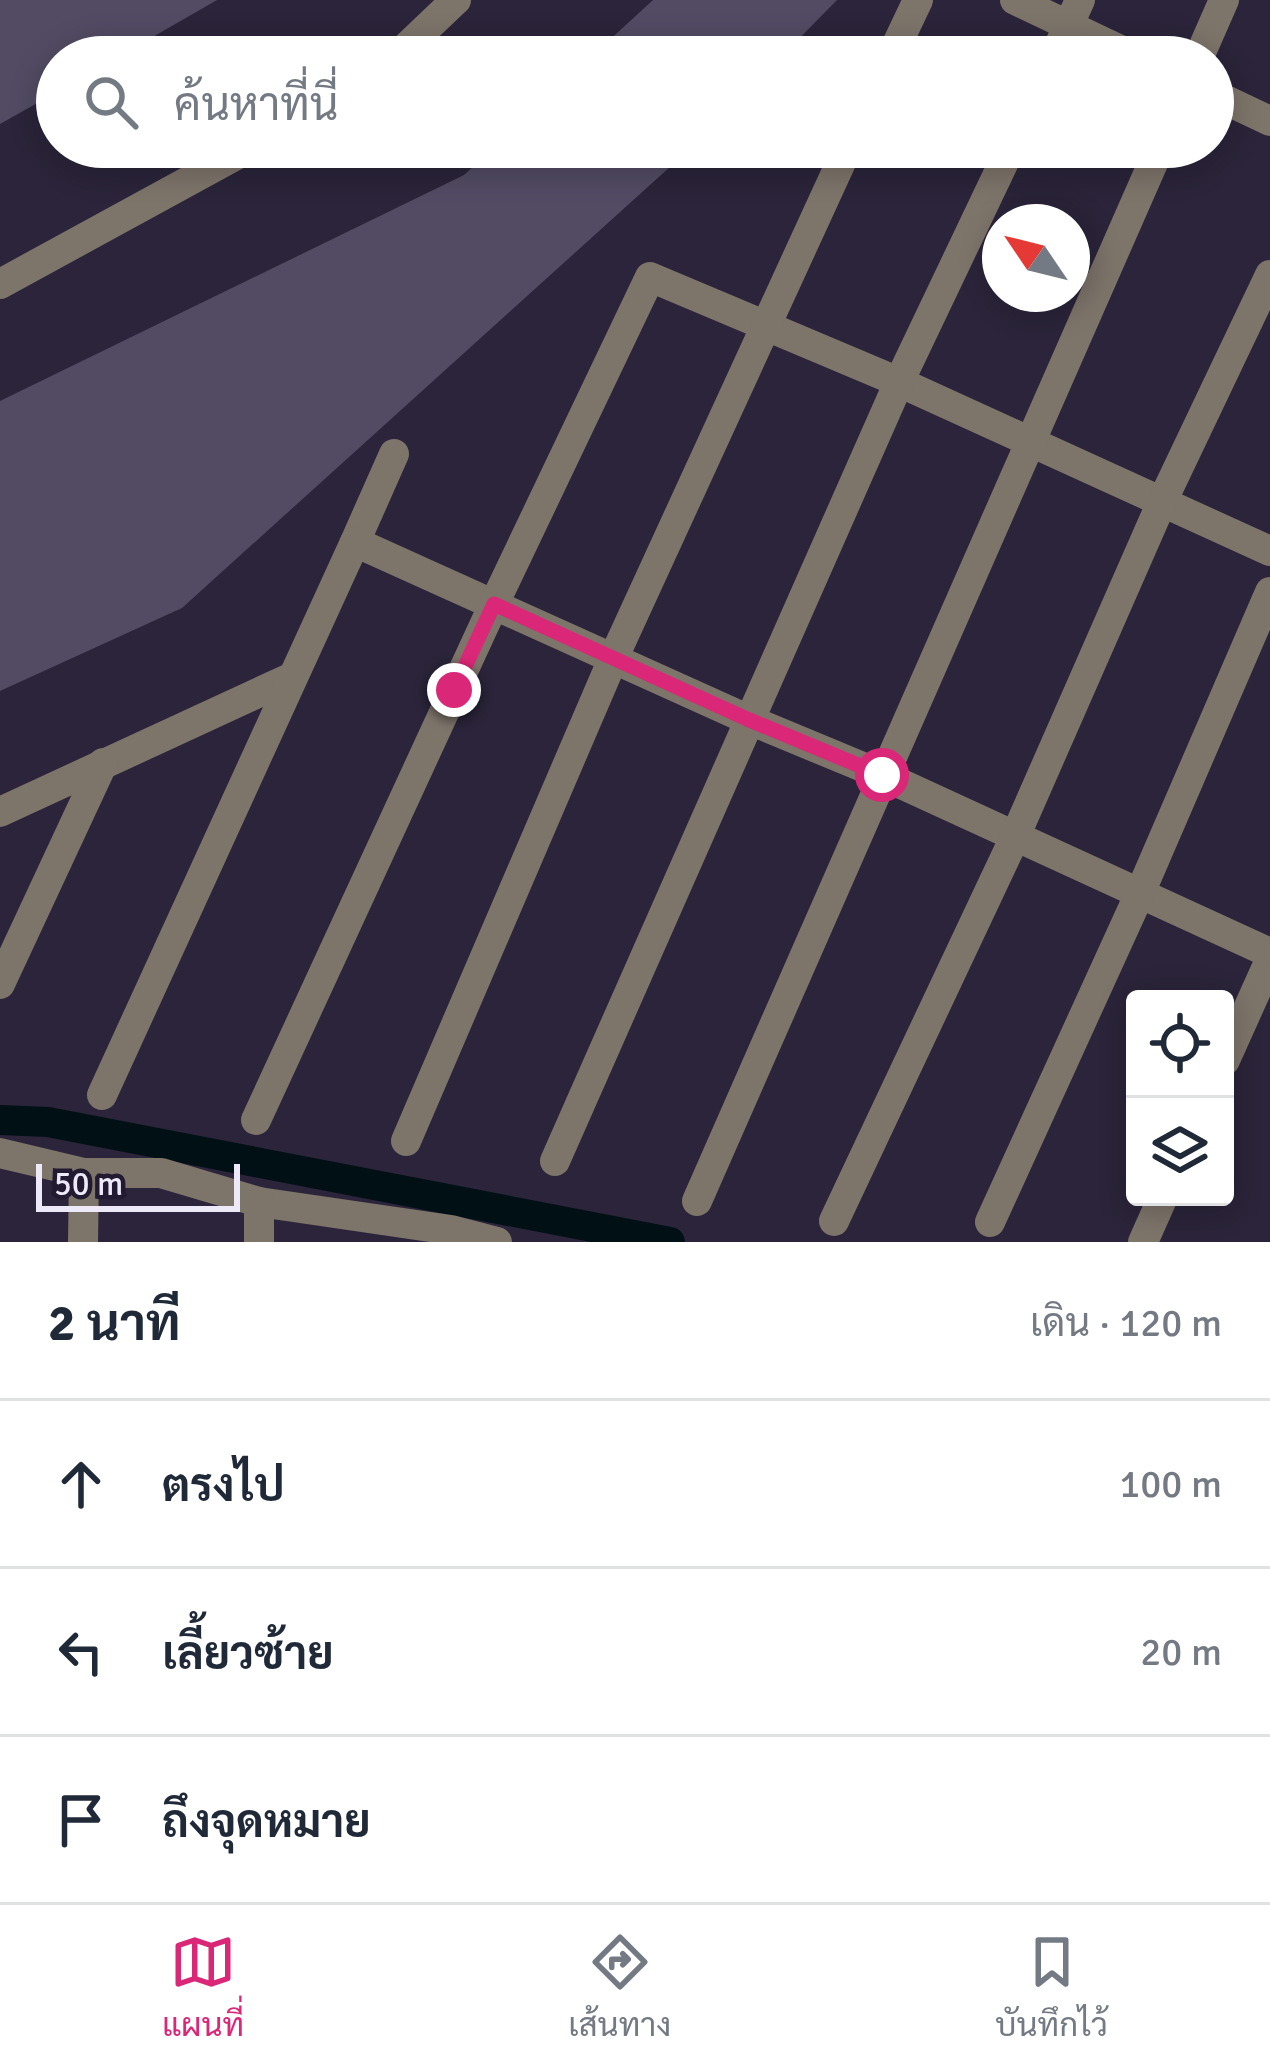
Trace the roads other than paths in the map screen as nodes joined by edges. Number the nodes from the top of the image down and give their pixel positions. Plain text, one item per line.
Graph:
1 (456, 0) edge
2 (918, 0) edge
3 (1015, 0) edge
4 (1224, 0) edge
5 (1074, 13) edge
6 (417, 36) edge
7 (901, 36) edge
8 (1106, 36) edge
9 (1208, 36) edge
10 (1234, 104) edge
11 (1270, 121) edge
12 (213, 168) edge
13 (838, 168) edge
14 (1001, 168) edge
15 (1151, 168) edge
16 (1270, 275) edge
17 (0, 284) edge
18 (763, 327) junction
19 (898, 382) junction
20 (1030, 444) junction
21 (394, 454) dead end
22 (1160, 504) junction
23 (355, 542) junction
24 (1270, 551) edge
25 (1270, 592) edge
26 (494, 604) junction
27 (613, 658) junction
28 (290, 678) junction
29 (747, 719) junction
30 (103, 763) junction
31 (882, 775) junction
32 (0, 812) edge
33 (1014, 839) junction
34 (1140, 893) junction
35 (1270, 957) edge
36 (0, 984) edge
37 (1234, 1039) edge
38 (102, 1095) dead end
39 (256, 1120) dead end
40 (406, 1141) dead end
41 (0, 1153) edge
42 (555, 1161) dead end
43 (85, 1173) junction
44 (697, 1201) dead end
45 (260, 1202) junction
46 (1159, 1206) edge
47 (834, 1221) dead end
48 (989, 1222) dead end
49 (439, 1236) edge
50 (83, 1242) edge
51 (260, 1242) edge
52 (497, 1242) edge
53 (1143, 1242) edge

1 - 6 street
2 - 7 street
3 - 5 street
4 - 9 street
5 - 8 street
10 - 11 street
12 - 17 street
13 - 18 street
14 - 19 street
15 - 20 street
16 - 22 street
18 - 19 street
18 - 26 street
18 - 27 street
19 - 20 street
19 - 29 street
20 - 22 street
20 - 31 street
21 - 23 street
22 - 24 street
22 - 33 street
23 - 26 street
23 - 28 street
25 - 34 street
26 - 27 street
26 - 39 street
27 - 29 street
27 - 40 street
28 - 30 street
28 - 38 street
29 - 31 street
29 - 42 street
30 - 32 street
30 - 36 street
31 - 33 street
31 - 44 street
33 - 34 street
33 - 47 street
34 - 35 street
34 - 48 street
35 - 37 street
41 - 43 street
43 - 45 street
43 - 50 street
45 - 49 street
45 - 51 street
46 - 53 street
49 - 52 street

